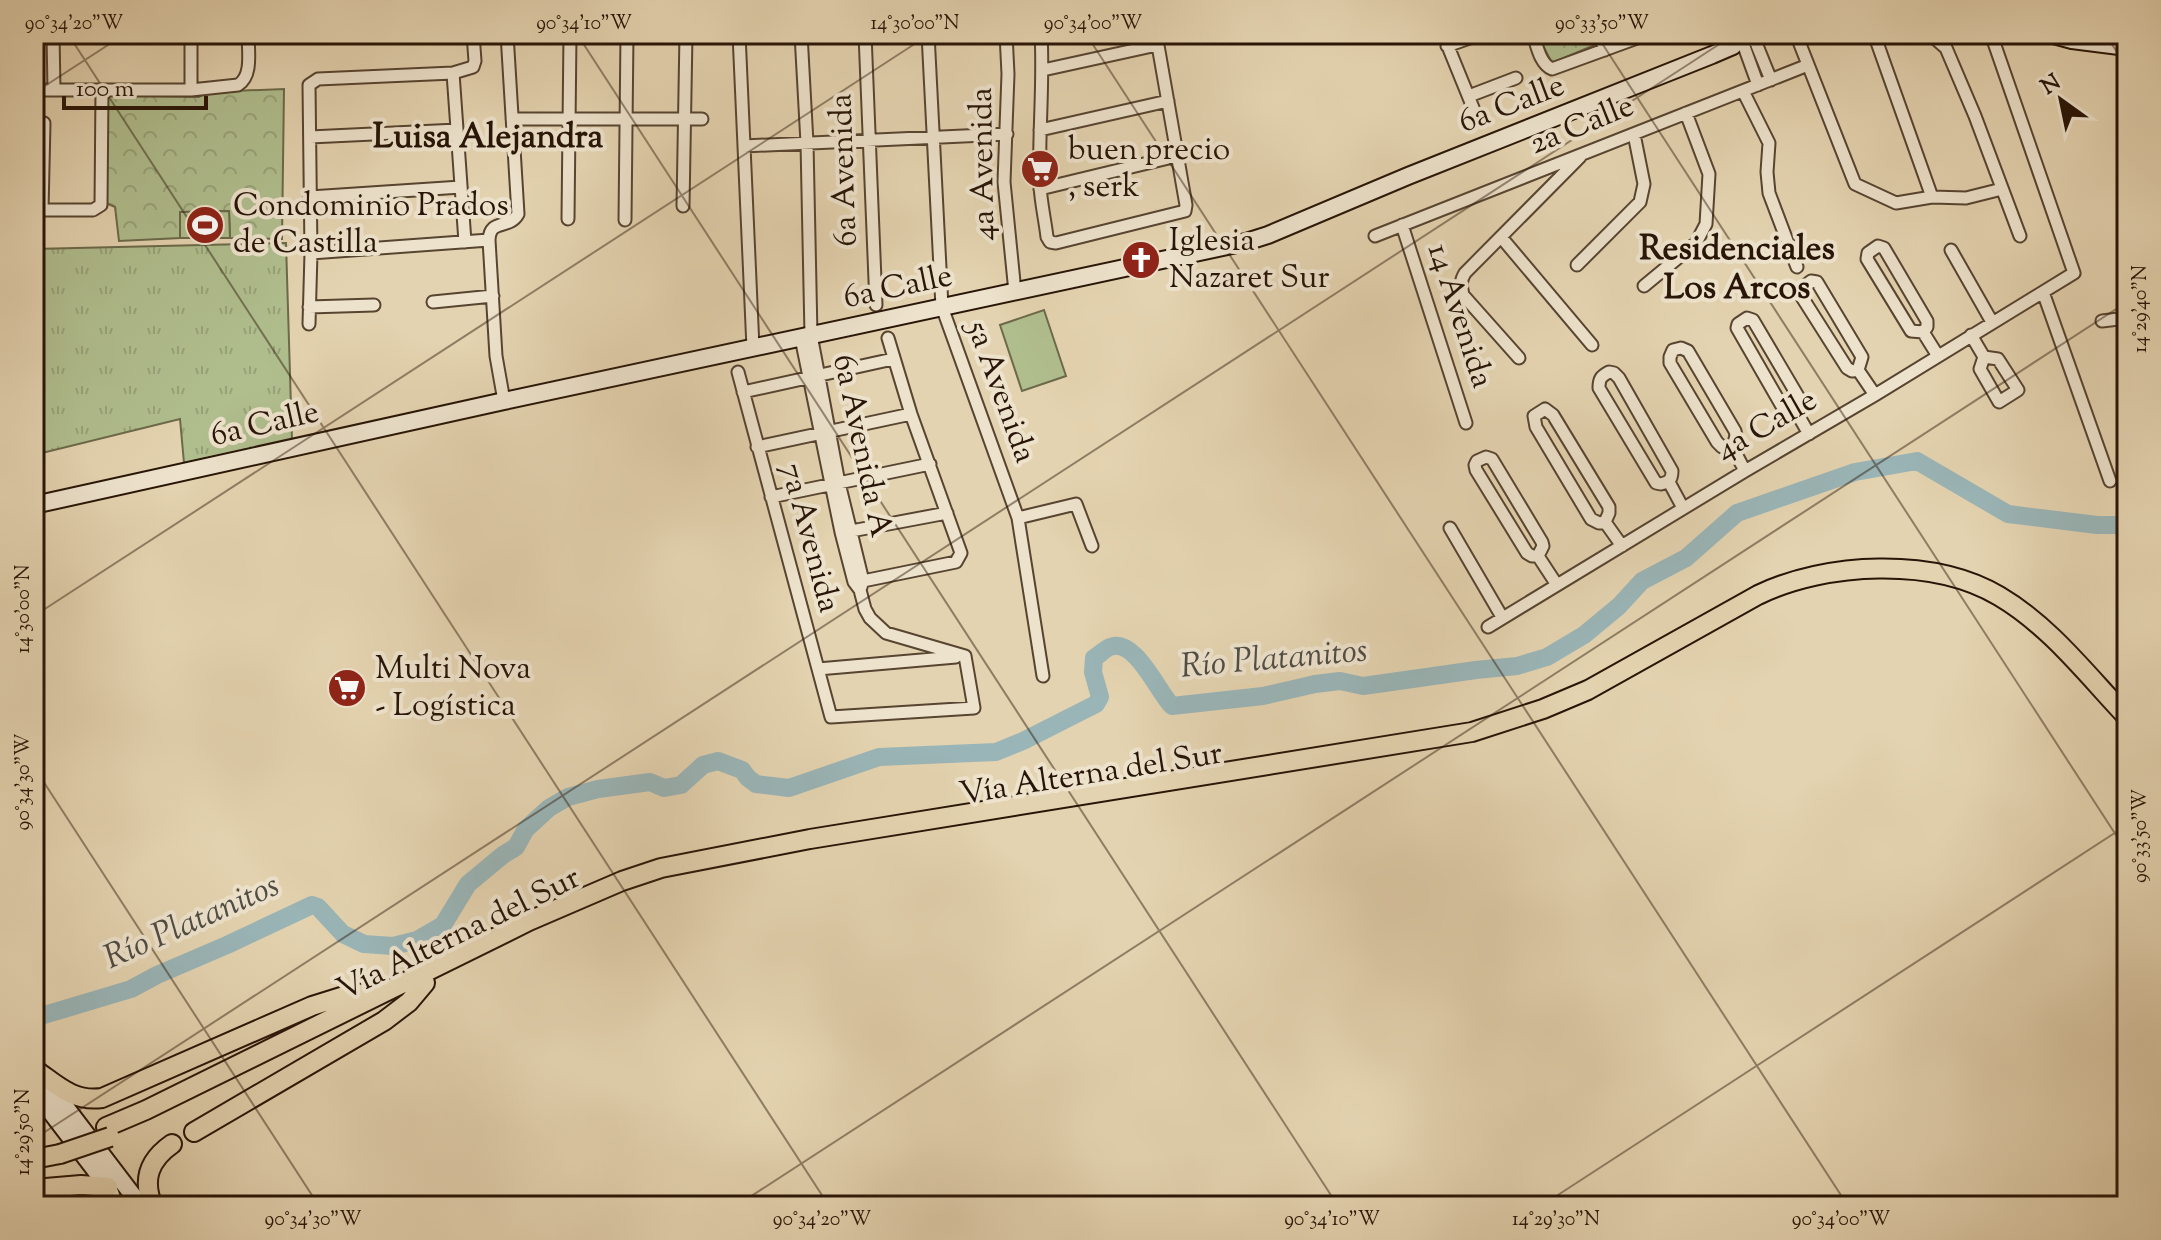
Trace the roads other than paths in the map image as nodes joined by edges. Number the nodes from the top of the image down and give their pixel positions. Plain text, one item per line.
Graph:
1 (53, 34) edge
2 (191, 34) edge
3 (248, 34) edge
4 (473, 34) edge
5 (507, 34) edge
6 (570, 34) edge
7 (627, 34) edge
8 (686, 34) edge
9 (739, 34) edge
10 (801, 34) edge
11 (865, 34) edge
12 (928, 34) edge
13 (1006, 34) edge
14 (1041, 34) edge
15 (1481, 34) edge
16 (1533, 34) edge
17 (1599, 34) edge
18 (1648, 34) edge
19 (1796, 34) edge
20 (1874, 34) edge
21 (1991, 34) edge
22 (2050, 34) edge
23 (1743, 35) edge
24 (1935, 37) edge
25 (1156, 39) edge
26 (1445, 40) edge
27 (2127, 47) edge
28 (1605, 50) junction
29 (1808, 65) junction
30 (1043, 70) junction
31 (453, 73) junction
32 (1516, 78) dead end
33 (1771, 80) junction
34 (1758, 85) junction
35 (34, 90) edge
36 (54, 90) junction
37 (191, 90) junction
38 (102, 91) junction
39 (1743, 91) junction
40 (1469, 96) junction
41 (1168, 101) junction
42 (1686, 113) junction
43 (512, 119) junction
44 (569, 119) junction
45 (626, 119) junction
46 (684, 119) junction
47 (702, 119) dead end
48 (1478, 120) dead end
49 (44, 123) dead end
50 (457, 130) junction
51 (1040, 130) junction
52 (1007, 134) junction
53 (1634, 134) junction
54 (310, 137) junction
55 (933, 138) junction
56 (870, 140) junction
57 (807, 143) junction
58 (744, 146) junction
59 (1583, 154) junction
60 (1177, 156) junction
61 (461, 187) junction
62 (1040, 189) junction
63 (2002, 189) junction
64 (310, 197) junction
65 (1932, 197) junction
66 (683, 206) dead end
67 (38, 210) edge
68 (568, 219) dead end
69 (625, 220) dead end
70 (1402, 225) junction
71 (1375, 236) dead end
72 (2020, 236) dead end
73 (1501, 237) junction
74 (489, 240) junction
75 (465, 242) junction
76 (1951, 250) dead end
77 (311, 253) junction
78 (1577, 265) dead end
79 (1797, 267) dead end
80 (1644, 286) dead end
81 (1015, 292) junction
82 (2043, 292) junction
83 (493, 296) junction
84 (433, 302) dead end
85 (374, 305) dead end
86 (876, 305) dead end
87 (309, 307) junction
88 (942, 307) junction
89 (2127, 318) edge
90 (2102, 321) dead end
91 (1992, 322) junction
92 (309, 324) dead end
93 (1923, 332) junction
94 (1971, 335) junction
95 (806, 336) junction
96 (888, 338) dead end
97 (1592, 345) dead end
98 (753, 348) junction
99 (1938, 356) junction
100 (1984, 357) dead end
101 (1519, 358) dead end
102 (893, 359) junction
103 (1858, 370) junction
104 (738, 372) dead end
105 (814, 376) junction
106 (743, 392) junction
107 (1875, 395) junction
108 (504, 401) junction
109 (1794, 408) junction
110 (911, 414) junction
111 (1466, 423) dead end
112 (825, 433) junction
113 (1809, 434) junction
114 (757, 447) junction
115 (1733, 448) junction
116 (930, 464) junction
117 (1745, 471) junction
118 (2110, 481) dead end
119 (1669, 482) junction
120 (835, 484) junction
121 (771, 497) junction
122 (34, 505) edge
123 (1683, 508) junction
124 (947, 513) junction
125 (1018, 518) junction
126 (1605, 522) junction
127 (1450, 528) dead end
128 (846, 532) junction
129 (1092, 546) dead end
130 (1622, 546) junction
131 (1538, 556) junction
132 (859, 584) junction
133 (1557, 585) junction
134 (1502, 617) junction
135 (1488, 627) dead end
136 (2050, 642) junction
137 (965, 656) junction
138 (2070, 661) junction
139 (818, 669) junction
140 (1043, 676) dead end
141 (2127, 717) edge
142 (2127, 732) edge
143 (425, 983) junction
144 (388, 990) junction
145 (36, 1068) edge
146 (34, 1090) edge
147 (108, 1132) junction
148 (194, 1132) dead end
149 (172, 1144) dead end
150 (34, 1148) edge
151 (58, 1149) junction
152 (34, 1159) edge
153 (108, 1187) junction
154 (34, 1189) edge
155 (115, 1206) edge
156 (141, 1206) edge
157 (153, 1206) edge

1 - 36 street
2 - 37 street
3 - 37 street
4 - 31 street
5 - 43 street
6 - 44 street
7 - 45 street
8 - 46 street
9 - 58 street
10 - 57 street, 6a Avenida A
11 - 56 street, 6a Avenida
12 - 55 street, 5a Avenida
13 - 52 street, 4a Avenida
14 - 30 street
15 - 26 street
16 - 28 street
17 - 28 street
18 - 28 street
19 - 29 street
20 - 65 street
21 - 82 street, 4a Calle
22 - 27 main road
23 - 33 street
23 - 34 street
23 - 81 main road, 6a Calle
24 - 63 street
25 - 30 street
25 - 41 street
26 - 40 street
29 - 33 street, 2a Calle
29 - 65 street
30 - 51 street
31 - 50 street
31 - 54 street
32 - 40 street
33 - 34 street, 2a Calle
34 - 39 street, 2a Calle
35 - 36 street
36 - 38 street
37 - 38 street
38 - 67 street
39 - 42 street, 2a Calle
39 - 79 street
40 - 48 street
41 - 51 street
41 - 60 street
42 - 53 street, 2a Calle
42 - 80 street
43 - 44 street
43 - 74 street
44 - 45 street
44 - 68 street
45 - 46 street
45 - 69 street
46 - 47 street
46 - 66 street
49 - 67 street
50 - 54 street
50 - 61 street
51 - 62 street
52 - 55 street
52 - 81 street, 4a Avenida
53 - 59 street, 2a Calle
53 - 78 street
54 - 64 street
55 - 56 street
55 - 88 street, 5a Avenida
56 - 57 street
56 - 86 street, 6a Avenida
57 - 58 street
57 - 95 street, 6a Avenida A
58 - 98 street
59 - 70 street, 2a Calle
59 - 73 street
60 - 62 street
60 - 62 street
61 - 64 street
61 - 75 street
63 - 65 street
63 - 72 street
64 - 77 street
70 - 71 street, 2a Calle
70 - 111 street, 14 Avenida
73 - 97 street
73 - 101 street
74 - 75 street
74 - 83 street
75 - 77 street
76 - 91 street
77 - 87 street
81 - 88 main road, 6a Calle
82 - 91 street, 4a Calle
82 - 118 street
83 - 84 street
83 - 108 street
85 - 87 street
87 - 92 street
88 - 95 main road, 6a Calle
88 - 125 street, 5a Avenida
89 - 90 street
91 - 94 street, 4a Calle
93 - 93 street
93 - 99 street
94 - 99 street, 4a Calle
94 - 100 street
95 - 98 main road, 6a Calle
95 - 105 street, 6a Avenida A
96 - 102 street
98 - 108 main road, 6a Calle
99 - 107 street, 4a Calle
102 - 105 street
102 - 110 street
103 - 103 street
103 - 107 street
104 - 106 street, 7a Avenida
105 - 106 street
105 - 112 street, 6a Avenida A
106 - 114 street, 7a Avenida
107 - 113 street, 4a Calle
108 - 122 main road, 6a Calle
109 - 109 street
109 - 113 street
110 - 112 street
110 - 116 street
112 - 114 street
112 - 120 street, 6a Avenida A
113 - 117 street, 4a Calle
114 - 121 street, 7a Avenida
115 - 115 street
115 - 117 street
116 - 120 street
116 - 124 street
117 - 123 street, 4a Calle
119 - 119 street
119 - 123 street
120 - 121 street
120 - 128 street, 6a Avenida A
121 - 139 street, 7a Avenida
123 - 130 street, 4a Calle
124 - 128 street
124 - 132 street
125 - 129 street
125 - 140 street, 5a Avenida
126 - 126 street
126 - 130 street
127 - 134 street
128 - 132 street, 6a Avenida A
130 - 133 street, 4a Calle
131 - 131 street
131 - 133 street
132 - 137 street, 6a Avenida A
133 - 134 street, 4a Calle
134 - 135 street, 4a Calle
136 - 138 highway, Vía Alterna del Sur
136 - 143 highway, Vía Alterna del Sur
136 - 144 highway, Vía Alterna del Sur
137 - 139 street
137 - 139 street, 7a Avenida
138 - 141 highway, Vía Alterna del Sur
138 - 142 highway, Vía Alterna del Sur
143 - 147 highway, Vía Alterna del Sur
143 - 148 highway
144 - 145 highway
144 - 147 highway, Vía Alterna del Sur
145 - 156 main road
146 - 153 main road
147 - 151 highway, Vía Alterna del Sur
149 - 157 highway
150 - 151 highway, Vía Alterna del Sur
151 - 152 highway, Vía Alterna del Sur
153 - 154 highway
153 - 155 main road

